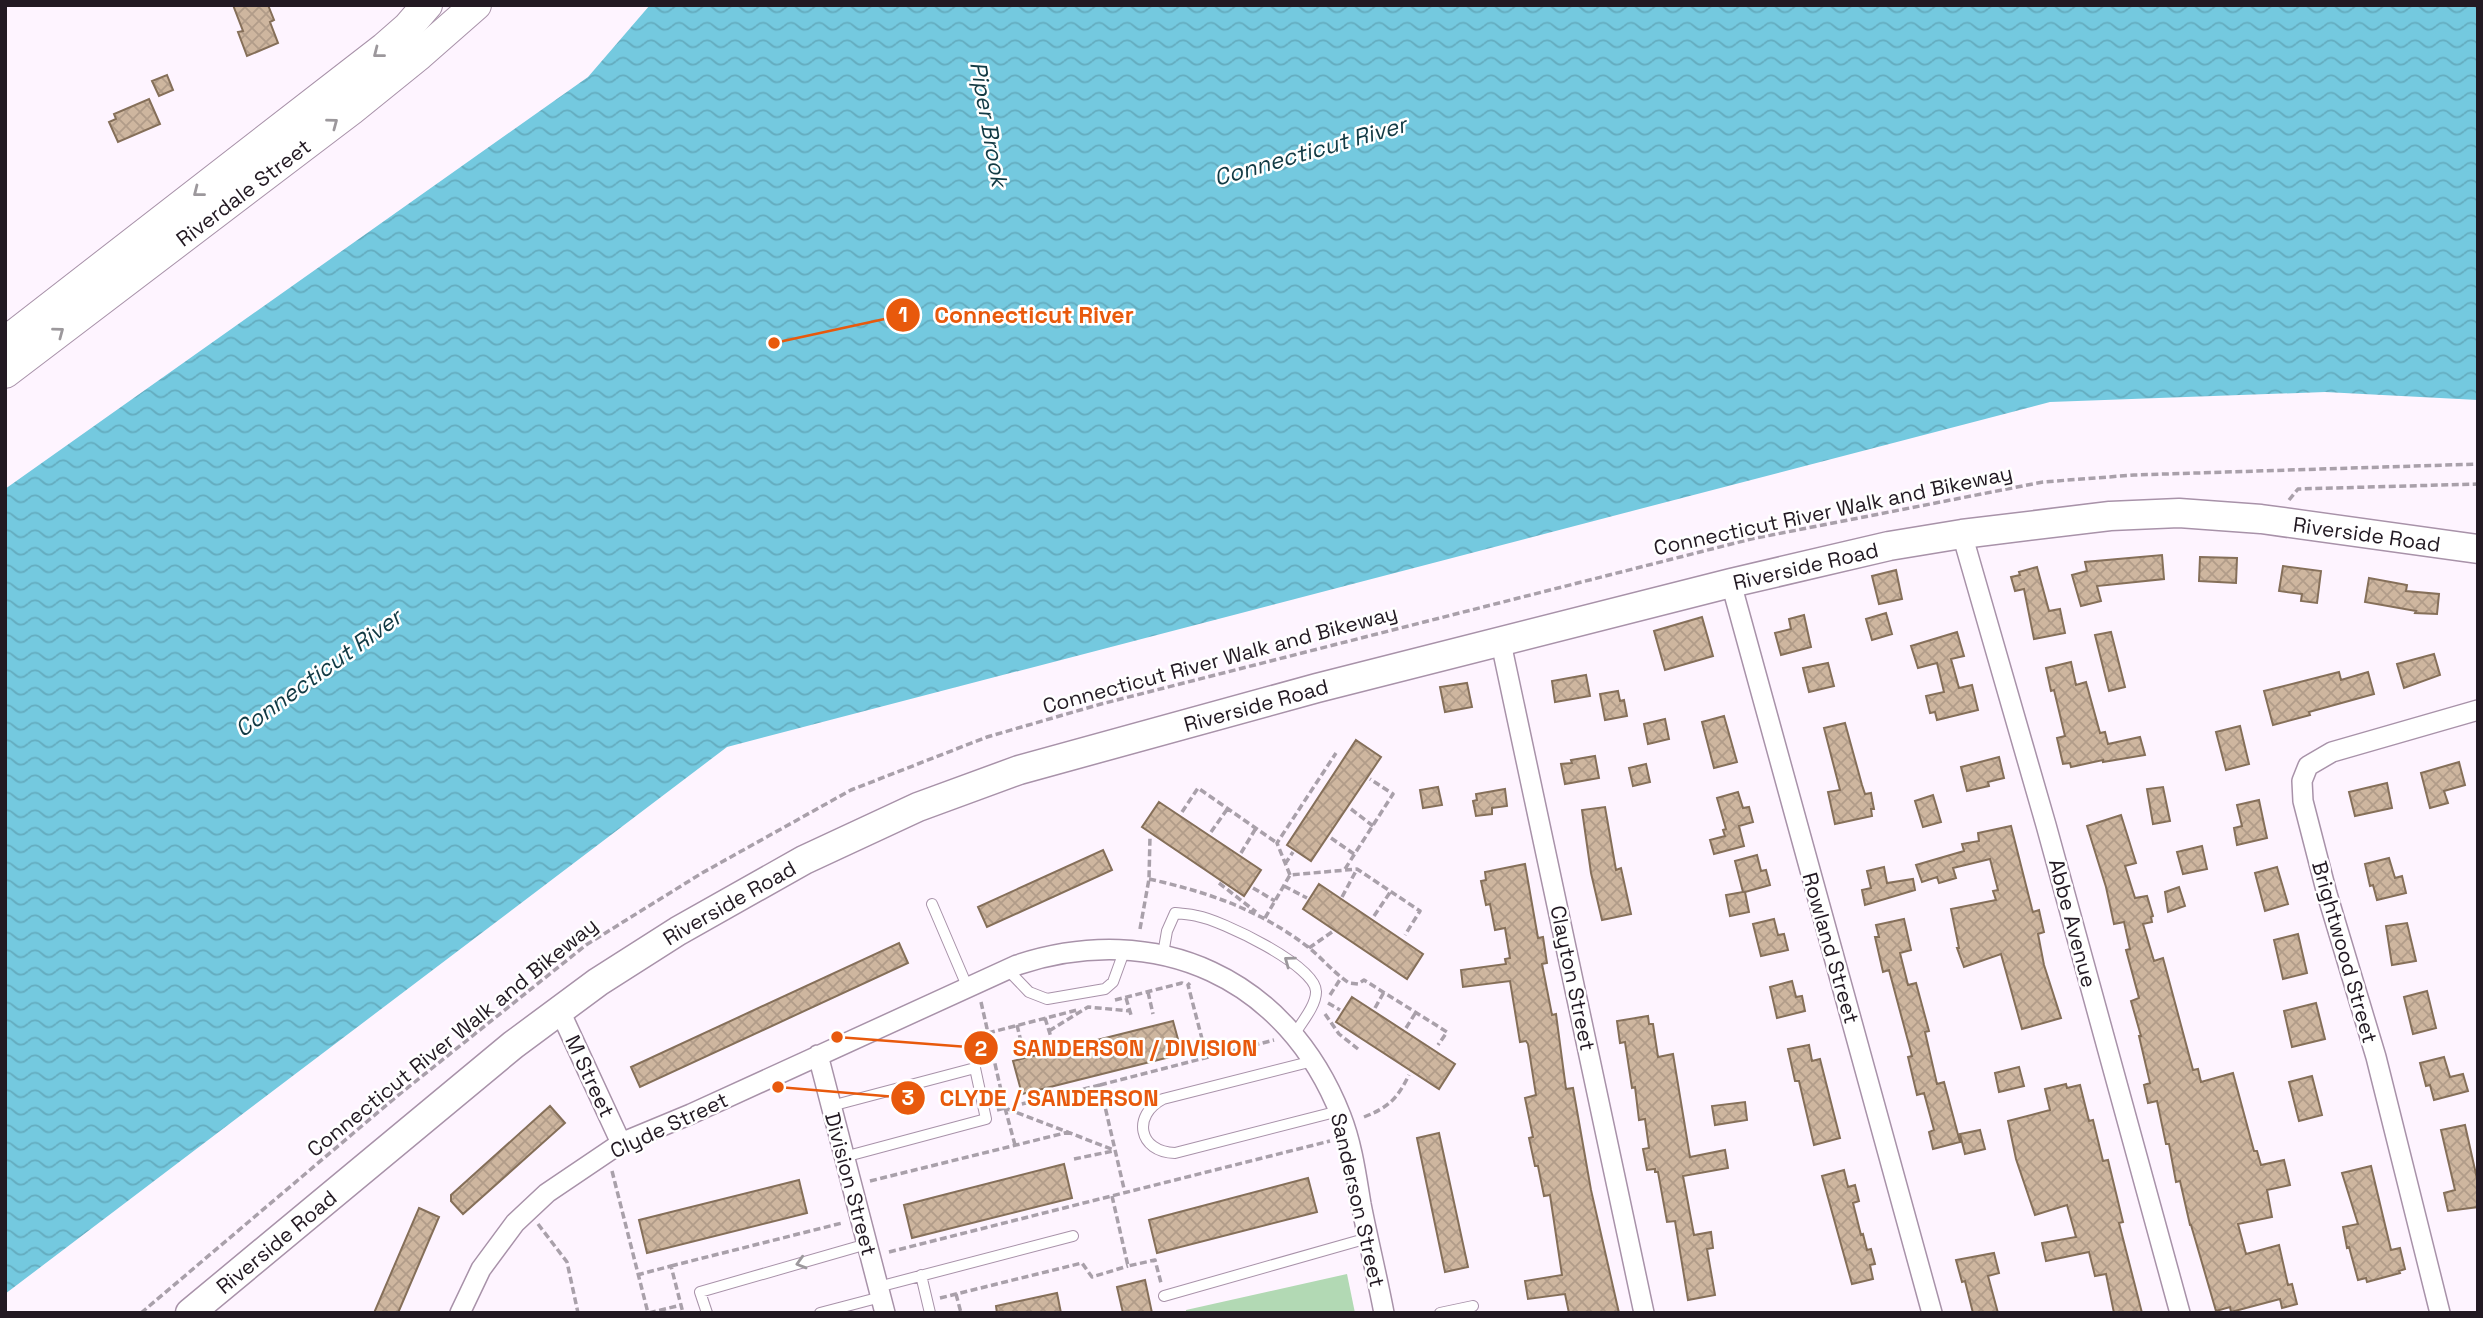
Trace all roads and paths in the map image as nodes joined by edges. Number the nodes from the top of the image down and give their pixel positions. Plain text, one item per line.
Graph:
1 (427, 5) edge
2 (476, 5) edge
3 (5, 342) edge
4 (5, 373) edge
5 (2478, 464) edge
6 (2478, 484) edge
7 (2273, 521) junction
8 (1962, 534) junction
9 (2478, 549) edge
10 (1731, 583) junction
11 (1501, 643) junction
12 (2478, 710) edge
13 (1336, 753) dead end
14 (1370, 779) dead end
15 (1227, 808) junction
16 (1350, 809) dead end
17 (1182, 812) dead end
18 (1373, 826) junction
19 (1256, 828) junction
20 (1211, 832) dead end
21 (1150, 836) dead end
22 (1331, 838) dead end
23 (1277, 843) junction
24 (1293, 852) dead end
25 (1241, 853) dead end
26 (1354, 854) junction
27 (1285, 864) junction
28 (1357, 869) junction
29 (1344, 870) junction
30 (1290, 875) junction
31 (1149, 879) junction
32 (1219, 883) dead end
33 (1284, 886) junction
34 (1253, 888) dead end
35 (1391, 891) junction
36 (1342, 897) dead end
37 (1307, 898) dead end
38 (1275, 901) junction
39 (932, 904) dead end
40 (1374, 916) dead end
41 (1264, 918) junction
42 (1140, 929) dead end
43 (1332, 932) dead end
44 (1405, 935) dead end
45 (1309, 947) junction
46 (1125, 949) junction
47 (1163, 954) junction
48 (1007, 969) junction
49 (1191, 981) dead end
50 (971, 984) junction
51 (1148, 992) dead end
52 (1384, 992) junction
53 (1126, 998) dead end
54 (1326, 1002) dead end
55 (1375, 1008) dead end
56 (559, 1009) junction
57 (1322, 1009) dead end
58 (1340, 1010) dead end
59 (1416, 1012) junction
60 (1153, 1014) dead end
61 (1045, 1018) dead end
62 (1017, 1025) dead end
63 (1406, 1028) dead end
64 (1049, 1031) junction
65 (1051, 1037) dead end
66 (1287, 1037) junction
67 (1438, 1045) dead end
68 (1022, 1046) dead end
69 (1358, 1049) dead end
70 (818, 1055) junction
71 (1207, 1058) junction
72 (1313, 1061) junction
73 (1409, 1075) dead end
74 (1100, 1085) junction
75 (831, 1106) junction
76 (1005, 1108) junction
77 (1339, 1111) junction
78 (1364, 1117) dead end
79 (1069, 1132) junction
80 (1347, 1136) junction
81 (621, 1143) junction
82 (1015, 1146) junction
83 (1115, 1150) junction
84 (844, 1157) junction
85 (1074, 1159) dead end
86 (612, 1169) dead end
87 (851, 1185) junction
88 (1125, 1193) junction
89 (1112, 1196) junction
90 (843, 1223) dead end
91 (538, 1224) dead end
92 (1073, 1236) dead end
93 (1368, 1238) junction
94 (868, 1250) junction
95 (671, 1266) junction
96 (1128, 1266) junction
97 (637, 1275) junction
98 (921, 1275) junction
99 (956, 1294) junction
100 (1164, 1296) joint
101 (881, 1299) edge
102 (927, 1301) junction
103 (681, 1305) junction
104 (1473, 1306) dead end
105 (141, 1313) edge
106 (190, 1313) edge
107 (460, 1313) edge
108 (578, 1313) edge
109 (648, 1313) edge
110 (683, 1313) edge
111 (706, 1313) edge
112 (820, 1313) edge
113 (930, 1313) edge
114 (961, 1313) edge
115 (1384, 1313) edge
116 (1440, 1313) edge
117 (1644, 1313) edge
118 (1932, 1313) edge
119 (2180, 1313) edge
120 (2440, 1313) edge

1 -> 3 main road, Riverdale Street
4 -> 2 main road, Riverdale Street
5 - 105 path, Connecticut River Walk and Bikeway
6 - 7 path
7 - 8 street, Riverside Road
7 - 9 street, Riverside Road
8 - 10 street, Riverside Road
8 - 119 street, Abbe Avenue
10 - 11 street, Riverside Road
10 - 118 street, Rowland Street
11 - 56 street, Riverside Road
11 - 117 street, Clayton Street
12 - 120 street, Brightwood Street
13 - 23 path
14 - 18 path
15 - 17 path
15 - 19 path
15 - 20 path
16 - 18 path
18 - 26 path
19 - 23 path
19 - 25 path
21 - 31 path
22 - 26 path
23 - 27 path
24 - 27 path
26 - 29 path
27 - 30 path
28 - 29 path
28 - 35 path
28 - 36 path
29 - 30 path
30 - 33 path
31 - 41 path
31 - 42 path
32 - 41 path
33 - 37 path
33 - 38 path
34 - 38 path
35 - 40 path
35 - 44 path
38 - 41 path
39 - 50 lane
41 - 45 path
43 - 45 path
45 - 52 path
46 - 47 street, Sanderson Street
46 - 48 street, Sanderson Street
46 - 48 lane
47 - 66 street, Sanderson Street
66 -> 47 lane
48 - 50 street, Sanderson Street
49 - 71 path
50 - 70 street, Sanderson Street
50 - 76 path
51 - 60 path
52 - 55 path
52 - 59 path
53 - 64 path
54 - 58 path
56 - 81 street, M Street
56 - 106 street, Riverside Road
57 - 69 path
59 - 63 path
59 - 67 path
61 - 64 path
62 - 68 path
64 - 65 path
66 - 71 path
66 - 72 street, Sanderson Street
70 - 75 street, Division Street
70 - 81 street, Clyde Street
71 - 74 path
72 - 77 street, Sanderson Street
72 - 77 lane
73 - 78 path
74 - 76 path
74 - 83 path
75 - 84 street, Division Street
75 - 84 lane
76 - 79 path
76 - 82 path
77 - 80 street, Sanderson Street
79 - 82 path
79 - 83 path
80 - 88 path
80 - 93 street, Sanderson Street
81 - 107 street, Clyde Street
82 - 87 path
83 - 85 path
83 - 88 path
84 - 87 street, Division Street
86 - 97 path
87 - 94 street, Division Street
88 - 89 path
89 - 94 path
89 - 96 path
90 - 95 path
91 - 108 path
92 - 98 lane
93 - 100 lane
93 - 115 street, Sanderson Street
94 - 101 street, Division Street
94 -> 111 lane
95 - 97 path
95 - 103 path
96 - 99 path
96 - 100 path
97 - 109 path
98 - 101 lane
98 - 102 lane
99 - 102 path
99 - 114 path
101 - 112 lane
102 - 113 lane
103 - 109 path
103 - 110 path
104 - 116 lane

